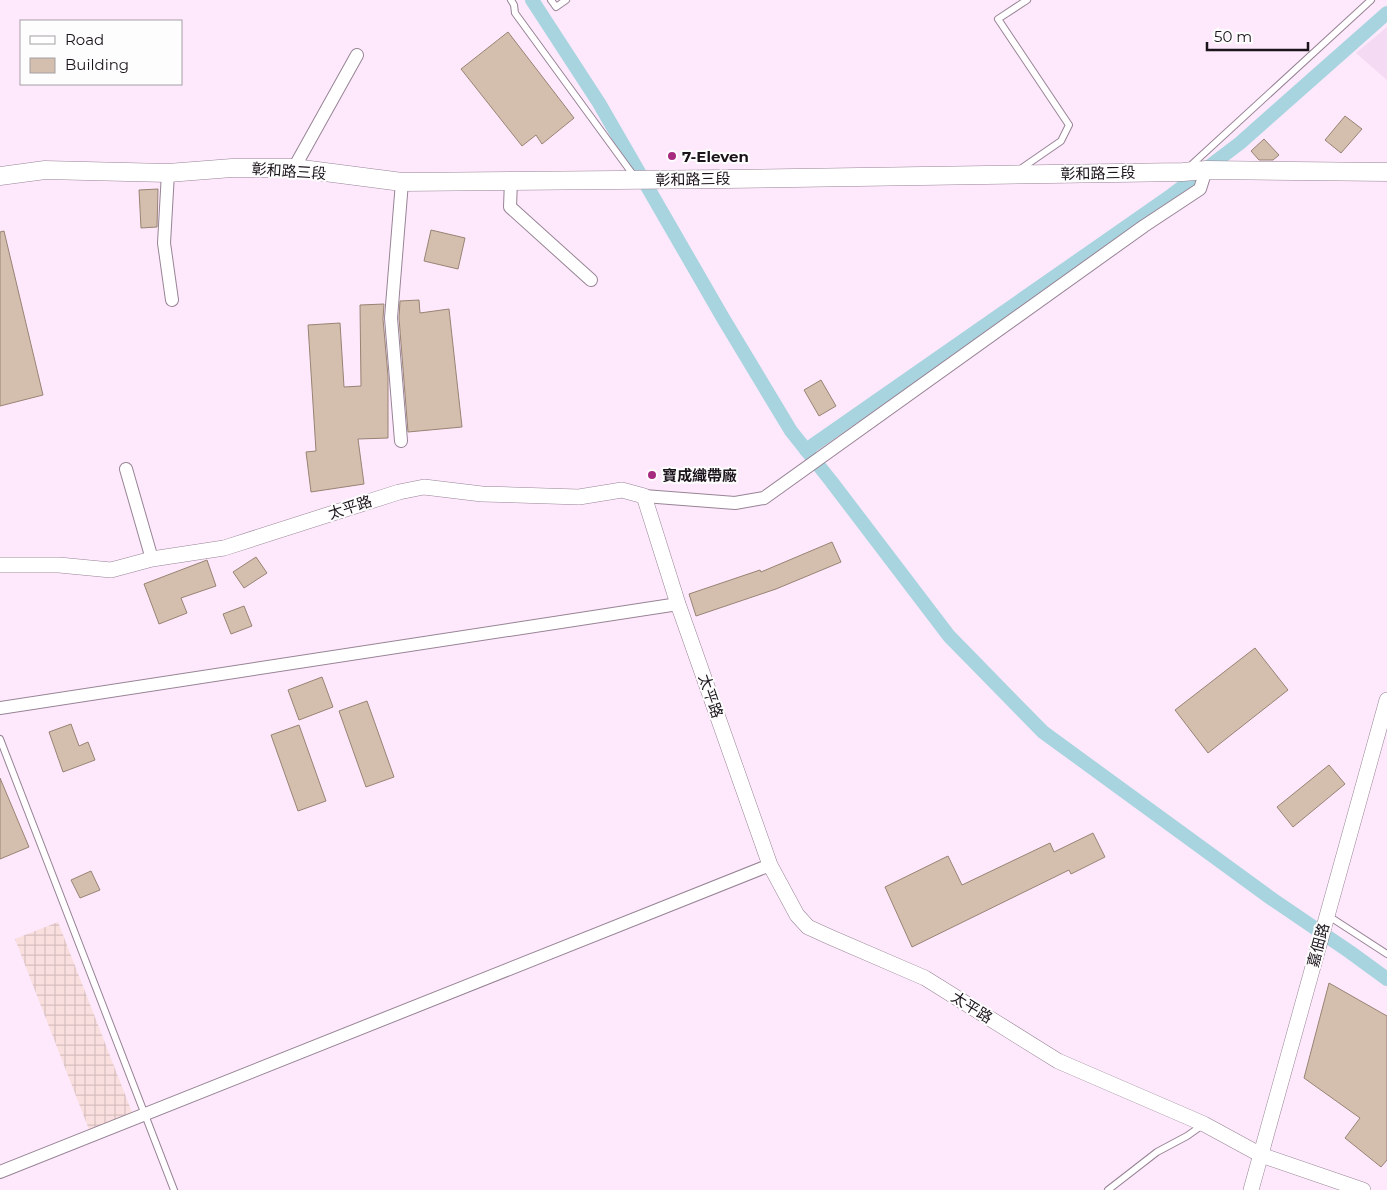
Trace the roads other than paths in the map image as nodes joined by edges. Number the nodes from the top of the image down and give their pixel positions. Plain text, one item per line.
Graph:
1 (511, 0) edge
2 (551, 0) edge
3 (566, 0) edge
4 (1027, 0) edge
5 (1371, 0) edge
6 (357, 55) dead end
7 (294, 168) junction
8 (1206, 170) junction
9 (168, 172) junction
10 (1183, 172) junction
11 (1387, 172) edge
12 (1013, 175) junction
13 (0, 176) edge
14 (511, 180) junction
15 (636, 180) junction
16 (402, 182) junction
17 (592, 280) dead end
18 (172, 300) dead end
19 (401, 441) dead end
20 (126, 469) dead end
21 (644, 496) junction
22 (152, 559) junction
23 (0, 565) edge
24 (678, 604) junction
25 (1387, 700) edge
26 (0, 708) edge
27 (0, 739) edge
28 (770, 865) junction
29 (1326, 915) junction
30 (1387, 954) edge
31 (145, 1115) junction
32 (1204, 1124) junction
33 (1260, 1154) junction
34 (0, 1172) edge
35 (174, 1190) edge
36 (1108, 1190) edge
37 (1251, 1190) edge
38 (1364, 1190) edge

1 - 15 lane
2 - 3 lane
4 - 12 lane
5 - 10 lane
6 - 7 street
7 - 9 main road, 彰和路三段
7 - 16 main road, 彰和路三段
8 - 10 main road, 彰和路三段
8 - 11 main road, 彰和路三段
8 - 21 street
9 - 13 main road, 彰和路三段
9 - 18 street
10 - 12 main road, 彰和路三段
12 - 15 main road, 彰和路三段
14 - 15 main road, 彰和路三段
14 - 16 main road, 彰和路三段
14 - 17 street
16 - 19 street
20 - 22 street
21 - 22 street, 太平路
21 - 24 street, 太平路
22 - 23 street, 太平路
24 - 26 street
24 - 28 street, 太平路
25 - 29 street, 嘉佃路
27 - 31 lane
28 - 31 street
28 - 32 street, 太平路
29 - 30 lane
29 - 33 street, 嘉佃路
31 - 34 street
31 - 35 lane
32 - 33 street, 太平路
32 - 36 lane
33 - 37 street, 嘉佃路
33 - 38 street, 太平路

